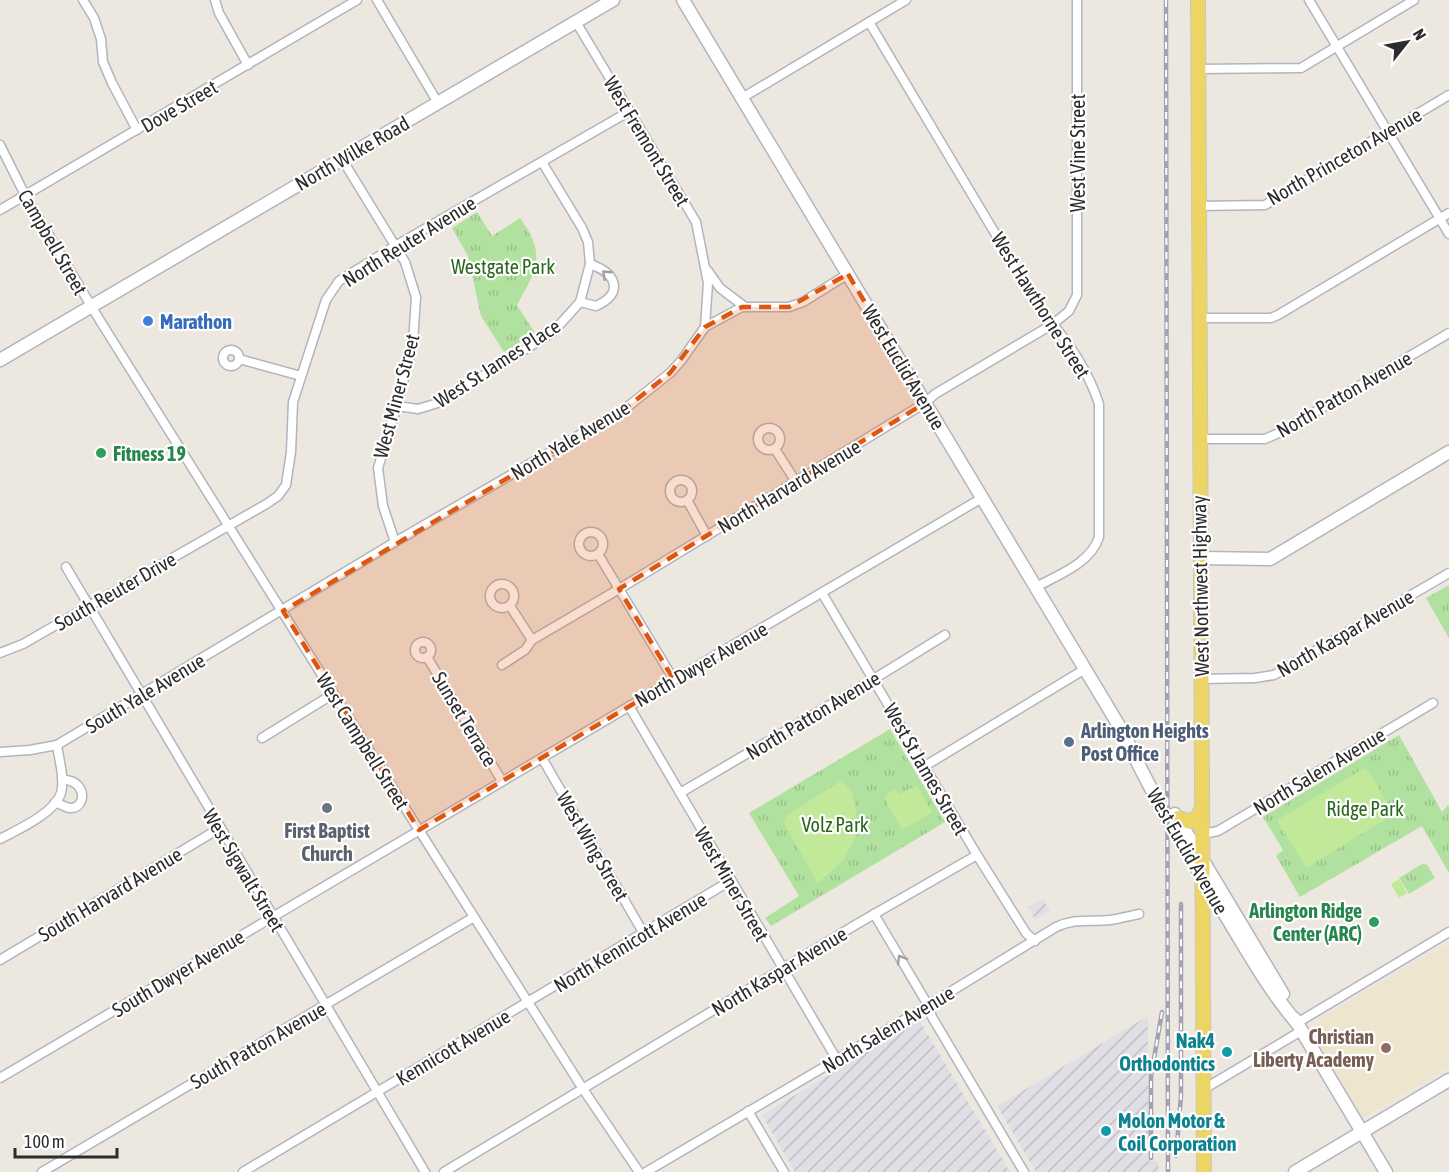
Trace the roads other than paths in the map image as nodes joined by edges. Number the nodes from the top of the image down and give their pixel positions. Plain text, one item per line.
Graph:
1 (83, 0) edge
2 (215, 0) edge
3 (357, 0) edge
4 (377, 0) edge
5 (613, 0) edge
6 (683, 0) edge
7 (906, 0) edge
8 (1077, 0) edge
9 (1198, 0) edge
10 (1309, 0) edge
11 (1414, 0) edge
12 (576, 22) junction
13 (868, 22) junction
14 (1336, 47) junction
15 (248, 65) junction
16 (1198, 69) junction
17 (1449, 95) edge
18 (742, 98) junction
19 (438, 102) junction
20 (630, 111) junction
21 (136, 130) junction
22 (1389, 131) junction
23 (0, 145) edge
24 (342, 159) junction
25 (542, 162) junction
26 (25, 195) junction
27 (1198, 206) junction
28 (0, 210) edge
29 (1449, 213) edge
30 (1440, 218) junction
31 (1449, 234) edge
32 (394, 246) junction
33 (590, 264) junction
34 (705, 265) junction
35 (848, 274) junction
36 (580, 302) junction
37 (1074, 305) joint
38 (91, 306) junction
39 (745, 307) junction
40 (1199, 318) junction
41 (1053, 324) junction
42 (705, 327) junction
43 (1449, 333) edge
44 (239, 359) dead end
45 (0, 360) edge
46 (301, 376) junction
47 (925, 403) junction
48 (397, 406) junction
49 (1199, 439) junction
50 (775, 449) dead end
51 (1449, 452) edge
52 (796, 482) junction
53 (982, 498) junction
54 (687, 500) dead end
55 (228, 526) junction
56 (707, 536) junction
57 (395, 542) junction
58 (598, 554) dead end
59 (1200, 558) junction
60 (66, 567) dead end
61 (1449, 573) edge
62 (1036, 587) junction
63 (620, 589) junction
64 (822, 593) junction
65 (88, 606) junction
66 (510, 606) dead end
67 (283, 611) junction
68 (945, 635) dead end
69 (532, 640) junction
70 (0, 653) edge
71 (427, 657) dead end
72 (502, 665) dead end
73 (1085, 669) junction
74 (874, 679) junction
75 (1202, 679) junction
76 (674, 680) junction
77 (333, 694) junction
78 (141, 695) junction
79 (1433, 703) dead end
80 (629, 706) junction
81 (1124, 734) junction
82 (262, 738) dead end
83 (57, 745) junction
84 (0, 752) edge
85 (542, 758) junction
86 (925, 766) junction
87 (62, 779) junction
88 (502, 781) junction
89 (680, 793) junction
90 (56, 802) junction
91 (1203, 805) junction
92 (1178, 818) junction
93 (219, 828) junction
94 (419, 830) junction
95 (1203, 834) junction
96 (0, 839) edge
97 (977, 855) junction
98 (1203, 860) junction
99 (1203, 880) junction
100 (730, 881) junction
101 (874, 914) junction
102 (1139, 914) dead end
103 (272, 917) junction
104 (474, 917) junction
105 (1449, 932) edge
106 (644, 934) junction
107 (1035, 941) junction
108 (0, 960) edge
109 (782, 970) junction
110 (529, 1003) junction
111 (326, 1005) junction
112 (928, 1005) junction
113 (1299, 1027) junction
114 (837, 1060) junction
115 (0, 1078) edge
116 (1449, 1080) edge
117 (583, 1089) junction
118 (1204, 1089) junction
119 (377, 1092) junction
120 (748, 1111) junction
121 (1362, 1131) junction
122 (42, 1172) edge
123 (243, 1172) edge
124 (425, 1172) edge
125 (444, 1172) edge
126 (639, 1172) edge
127 (646, 1172) edge
128 (784, 1172) edge
129 (1024, 1172) edge
130 (1204, 1172) edge
131 (1295, 1172) edge
132 (1386, 1172) edge

1 - 21 street
2 - 15 street
3 - 15 street, Dove Street
4 - 19 street
5 - 12 main road, North Wilke Road
6 - 18 main road, West Euclid Avenue
7 - 13 street
8 - 37 street, West Vine Street
9 - 16 main road, West Northwest Highway
10 - 14 street
11 - 14 street
12 - 19 main road, North Wilke Road
12 - 20 street, West Fremont Street
13 - 18 street
13 - 41 street, West Hawthorne Street
14 - 16 street
14 - 22 street
15 - 21 street, Dove Street
16 - 27 main road, West Northwest Highway
17 - 22 street, North Princeton Avenue
18 - 35 main road, West Euclid Avenue
19 - 24 main road, North Wilke Road
20 - 25 street, North Reuter Avenue
20 - 34 street, West Fremont Street
21 - 26 street, Dove Street
22 - 27 street, North Princeton Avenue
22 - 30 street
23 - 26 street, Campbell Street
24 - 32 street, West Miner Street
24 - 38 main road, North Wilke Road
25 - 32 street, North Reuter Avenue
25 - 33 street, West St James Place
26 - 28 street, Dove Street
26 - 38 street, Campbell Street
27 - 40 main road, West Northwest Highway
29 - 30 street
30 - 31 street
30 - 40 street
32 - 46 street, North Reuter Avenue
32 - 48 street, West Miner Street
33 - 36 street, West St James Place
36 -> 33 street
34 - 39 street, West Fremont Street
34 - 42 street, West Fremont Street
35 - 39 street, North Yale Avenue
35 - 47 main road, West Euclid Avenue
36 - 48 street, West St James Place
37 - 41 street, North Harvard Avenue
38 - 45 main road, North Wilke Road
38 - 55 street, West Campbell Street
39 - 42 street, North Yale Avenue
40 - 49 main road, West Northwest Highway
41 - 47 street, North Harvard Avenue
41 - 62 street, West Hawthorne Street
42 - 57 street, North Yale Avenue
43 - 49 street, North Patton Avenue
44 - 46 street
46 - 55 street, North Reuter Avenue
47 - 52 street, North Harvard Avenue
47 - 53 main road, West Euclid Avenue
48 - 57 street, West Miner Street
49 - 59 main road, West Northwest Highway
50 - 52 street
51 - 59 main road
52 - 56 street, North Harvard Avenue
53 - 62 main road, West Euclid Avenue
53 - 64 street, North Dwyer Avenue
54 - 56 street
55 - 65 street, South Reuter Drive
55 - 67 street, West Campbell Street
56 - 63 street, North Harvard Avenue
57 - 67 street, North Yale Avenue
58 - 63 street
59 - 75 main road, West Northwest Highway
60 - 65 street, West Sigwalt Street
61 - 75 street, North Kaspar Avenue
62 - 73 main road, West Euclid Avenue
63 - 69 street, North Harvard Avenue
63 - 76 street
64 - 74 street, West St James Street
64 - 76 street, North Dwyer Avenue
65 - 70 street, South Reuter Drive
65 - 78 street, West Sigwalt Street
66 - 69 street
67 - 77 street, West Campbell Street
67 - 78 street, South Yale Avenue
68 - 74 street, North Patton Avenue
69 - 72 street, North Harvard Avenue
71 - 88 street, Sunset Terrace
73 - 81 main road, West Euclid Avenue
73 - 86 street
74 - 86 street, West St James Street
74 - 89 street, North Patton Avenue
75 - 91 main road, West Northwest Highway
76 - 80 street, North Dwyer Avenue
77 - 82 street
77 - 94 street, West Campbell Street
78 - 83 street, South Yale Avenue
78 - 93 street, West Sigwalt Street
79 - 95 street, North Salem Avenue
80 - 85 street, North Dwyer Avenue
80 - 89 street, West Miner Street
81 - 92 main road, West Euclid Avenue
81 - 99 main road, West Euclid Avenue
83 - 84 street, South Yale Avenue
83 - 87 street
85 - 88 street, North Dwyer Avenue
85 - 106 street, West Wing Street
86 - 97 street, West St James Street
87 - 90 street
87 - 90 street
88 - 94 street, North Dwyer Avenue
89 - 100 street, West Miner Street
90 - 96 street
91 - 92 main road
91 - 95 main road, West Northwest Highway
92 - 98 main road, West Euclid Avenue
93 - 103 street, West Sigwalt Street
93 - 108 street, South Harvard Avenue
94 - 103 street, South Dwyer Avenue
94 - 104 street, West Campbell Street
95 - 98 main road, West Northwest Highway
97 - 101 street, North Kaspar Avenue
97 - 107 street, West St James Street
98 - 99 main road, West Northwest Highway
98 - 113 main road, West Euclid Avenue
99 - 113 main road, West Euclid Avenue
99 - 118 main road, West Northwest Highway
100 - 106 street, North Kennicott Avenue
100 - 109 street, West Miner Street
101 - 109 street, North Kaspar Avenue
112 -> 101 street
102 - 107 street, North Salem Avenue
103 - 111 street, West Sigwalt Street
103 - 115 street, South Dwyer Avenue
104 - 110 street, West Campbell Street
104 - 111 street, South Patton Avenue
105 - 113 street
106 - 110 street, North Kennicott Avenue
107 - 112 street, North Salem Avenue
109 - 114 street, West Miner Street
109 - 117 street, North Kaspar Avenue
110 - 117 street, West Campbell Street
110 - 119 street, Kennicott Avenue
111 - 119 street, West Sigwalt Street
111 - 122 street, South Patton Avenue
112 - 114 street, North Salem Avenue
112 - 129 street
113 - 118 street
113 - 121 main road, West Euclid Avenue
114 - 120 street, North Salem Avenue
116 - 121 main road
117 - 125 street, North Kaspar Avenue
117 - 126 street, West Campbell Street
118 - 130 main road, West Northwest Highway
119 - 123 street, Kennicott Avenue
119 - 124 street, West Sigwalt Street
120 - 127 street, North Salem Avenue
120 - 128 street
121 - 131 main road
121 - 132 main road, West Euclid Avenue

